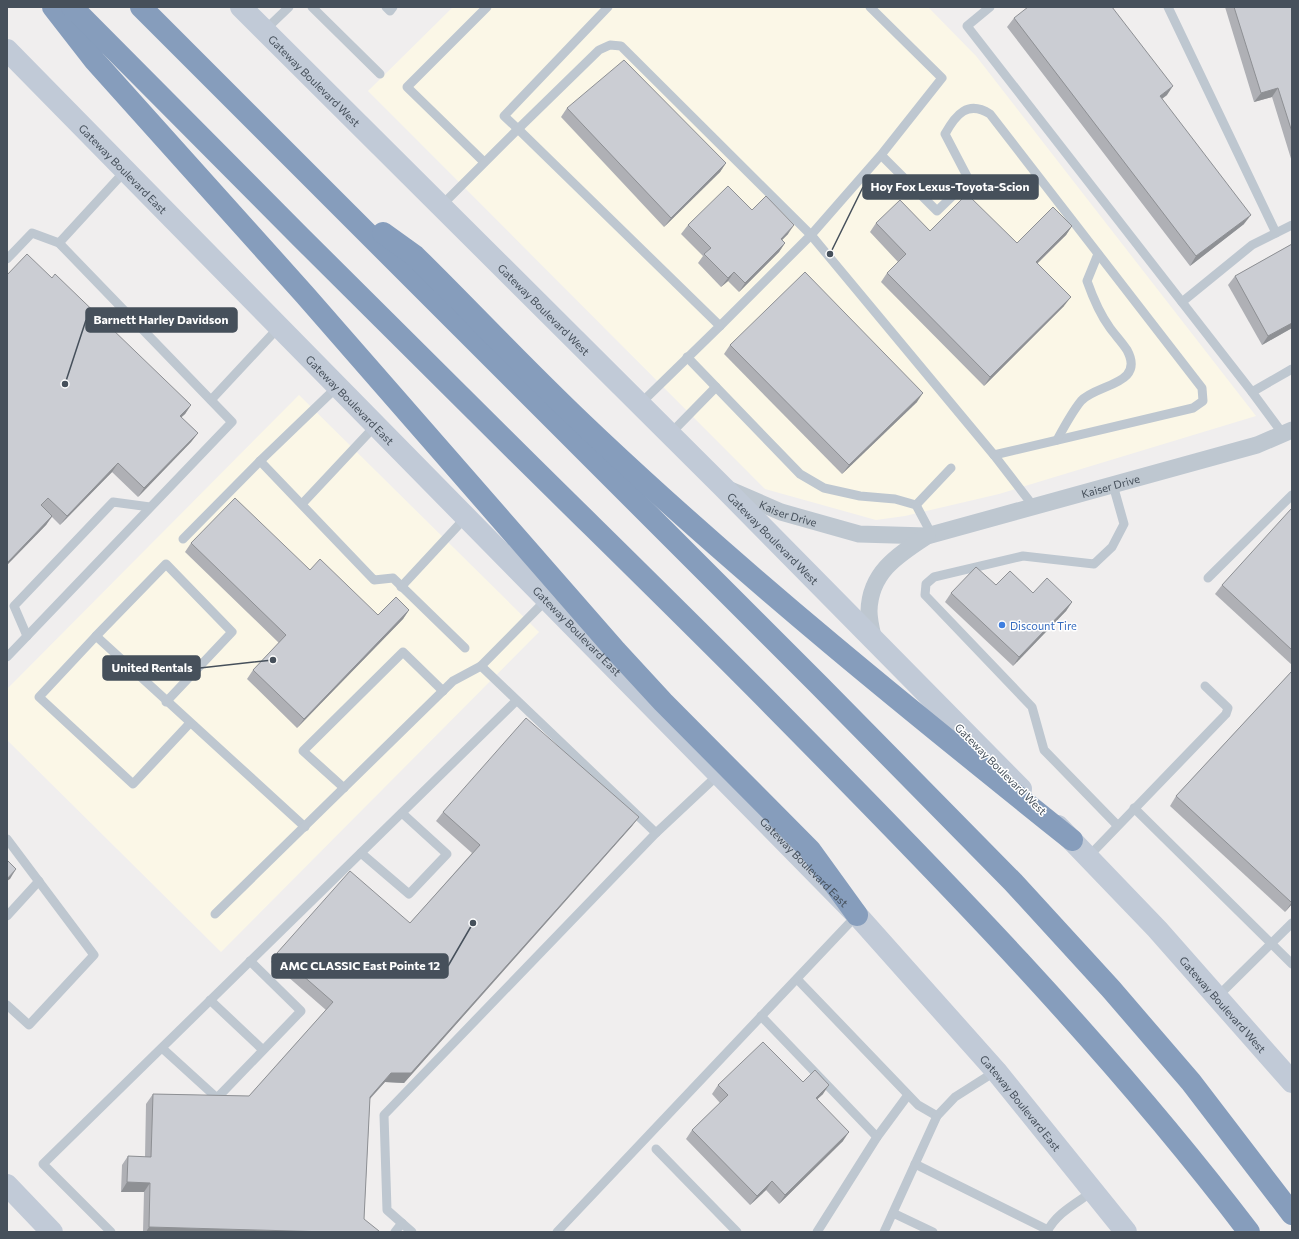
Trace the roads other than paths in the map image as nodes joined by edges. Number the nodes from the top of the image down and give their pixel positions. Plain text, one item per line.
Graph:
1 (53, 7) edge
2 (72, 7) edge
3 (141, 7) edge
4 (241, 7) edge
5 (289, 7) edge
6 (312, 7) edge
7 (386, 7) edge
8 (393, 7) edge
9 (487, 7) edge
10 (608, 7) edge
11 (870, 7) edge
12 (990, 7) edge
13 (1168, 7) edge
14 (265, 30) junction
15 (7, 50) edge
16 (380, 74) dead end
17 (518, 129) junction
18 (881, 155) junction
19 (484, 162) junction
20 (126, 170) junction
21 (338, 202) junction
22 (441, 206) junction
23 (1292, 225) edge
24 (1276, 233) junction
25 (811, 235) junction
26 (60, 243) junction
27 (1098, 254) junction
28 (7, 259) edge
29 (1182, 302) junction
30 (720, 326) junction
31 (279, 327) junction
32 (688, 358) junction
33 (1292, 369) edge
34 (338, 386) junction
35 (716, 387) junction
36 (1252, 392) junction
37 (211, 400) junction
38 (640, 404) junction
39 (376, 425) junction
40 (1287, 432) edge
41 (670, 434) junction
42 (1056, 440) junction
43 (994, 455) junction
44 (260, 461) junction
45 (951, 468) dead end
46 (1113, 485) junction
47 (723, 487) junction
48 (1292, 495) edge
49 (302, 504) junction
50 (916, 505) junction
51 (150, 507) junction
52 (1034, 507) junction
53 (466, 517) junction
54 (929, 536) junction
55 (183, 539) dead end
56 (1208, 578) dead end
57 (401, 587) junction
58 (547, 599) junction
59 (27, 636) junction
60 (96, 636) junction
61 (874, 641) junction
62 (465, 648) dead end
63 (7, 657) edge
64 (481, 666) junction
65 (1205, 686) dead end
66 (443, 691) junction
67 (516, 701) junction
68 (166, 702) junction
69 (190, 723) junction
70 (719, 774) junction
71 (344, 788) junction
72 (1134, 808) junction
73 (402, 813) junction
74 (1117, 825) junction
75 (305, 827) junction
76 (656, 833) junction
77 (7, 839) edge
78 (1072, 840) junction
79 (361, 853) junction
80 (1088, 857) junction
81 (39, 881) junction
82 (215, 914) dead end
83 (857, 915) junction
84 (7, 916) edge
85 (1292, 923) edge
86 (1271, 944) junction
87 (250, 961) junction
88 (1292, 964) edge
89 (797, 979) junction
90 (1217, 997) junction
91 (210, 1000) junction
92 (7, 1005) edge
93 (761, 1016) junction
94 (162, 1048) junction
95 (263, 1050) junction
96 (996, 1071) junction
97 (1292, 1082) edge
98 (908, 1095) junction
99 (937, 1116) junction
100 (877, 1136) junction
101 (656, 1149) dead end
102 (915, 1164) junction
103 (7, 1185) edge
104 (1093, 1191) junction
105 (892, 1213) junction
106 (1292, 1214) edge
107 (402, 1223) junction
108 (1048, 1231) edge
109 (52, 1232) edge
110 (111, 1232) edge
111 (395, 1232) edge
112 (412, 1232) edge
113 (557, 1232) edge
114 (737, 1232) edge
115 (817, 1232) edge
116 (884, 1232) edge
117 (933, 1232) edge
118 (1126, 1232) edge
119 (1249, 1232) edge

1 - 83 highway
2 - 119 highway
3 - 21 highway
4 - 14 main road, Gateway Boulevard West
5 - 14 lane
6 - 16 lane
7 - 8 lane
9 - 19 lane
10 - 17 lane
11 - 18 lane
12 - 29 lane
13 - 24 lane
14 - 22 main road, Gateway Boulevard West
15 - 20 main road, Gateway Boulevard East
17 - 19 lane
17 - 25 lane
17 - 30 lane
18 - 25 lane
18 - 27 lane
19 - 22 lane
20 - 26 lane
20 - 31 main road, Gateway Boulevard East
21 - 78 highway
21 - 106 highway
22 - 38 main road, Gateway Boulevard West
23 - 24 lane
24 - 29 lane
25 - 30 lane
25 - 43 lane
26 - 28 lane
26 - 37 lane
27 - 42 lane
27 - 42 lane
29 - 36 lane
30 - 32 lane
31 - 34 main road, Gateway Boulevard East
31 - 37 lane
32 - 35 lane
32 - 38 lane
33 - 36 lane
34 - 39 main road, Gateway Boulevard East
34 - 44 lane
35 - 41 lane
35 - 50 lane
36 - 40 lane
37 - 51 lane
38 - 41 main road, Gateway Boulevard West
39 - 49 lane
39 - 53 main road, Gateway Boulevard East
40 - 46 street, Kaiser Drive
41 - 47 main road, Gateway Boulevard West
42 - 43 lane
43 - 52 lane
44 - 49 lane
44 - 55 lane
45 - 50 lane
46 - 52 street, Kaiser Drive
46 - 74 lane
47 - 54 street, Kaiser Drive
47 - 61 main road, Gateway Boulevard West
48 - 56 lane
49 - 57 lane
50 - 54 lane
51 - 59 lane
51 - 59 lane
52 - 54 street, Kaiser Drive
53 - 57 lane
53 - 58 main road, Gateway Boulevard East
54 - 61 street, Kaiser Drive
57 - 62 lane
58 - 64 lane
58 - 70 main road, Gateway Boulevard East
59 - 63 lane
60 - 68 lane
60 - 68 lane
60 - 69 lane
61 - 78 main road, Gateway Boulevard West
64 - 66 lane
64 - 67 lane
65 - 72 lane
66 - 71 lane
66 - 71 lane
67 - 73 lane
67 - 76 lane
68 - 69 lane
69 - 75 lane
70 - 76 lane
70 - 83 main road, Gateway Boulevard East
71 - 75 lane
72 - 74 lane
72 - 86 lane
73 - 79 lane
73 - 79 lane
74 - 80 lane
75 - 82 lane
76 - 107 lane
77 - 81 lane
78 - 80 main road, Gateway Boulevard West
79 - 87 lane
80 - 90 main road, Gateway Boulevard West
81 - 84 lane
81 - 92 lane
83 - 89 lane
83 - 96 main road, Gateway Boulevard East
85 - 86 lane
86 - 88 lane
86 - 90 lane
87 - 91 lane
87 - 95 lane
89 - 93 lane
89 - 98 lane
90 - 97 main road, Gateway Boulevard West
91 - 94 lane
91 - 95 lane
93 - 100 lane
93 - 113 lane
94 - 95 lane
94 - 110 lane
96 - 99 lane
96 - 104 main road, Gateway Boulevard East
98 - 99 lane
98 - 100 lane
99 - 102 lane
100 - 115 lane
101 - 114 lane
102 - 105 lane
102 - 108 lane
103 - 109 main road
104 - 108 lane
104 - 118 main road, Gateway Boulevard East
105 - 116 lane
105 - 117 lane
107 - 111 lane
107 - 112 lane

